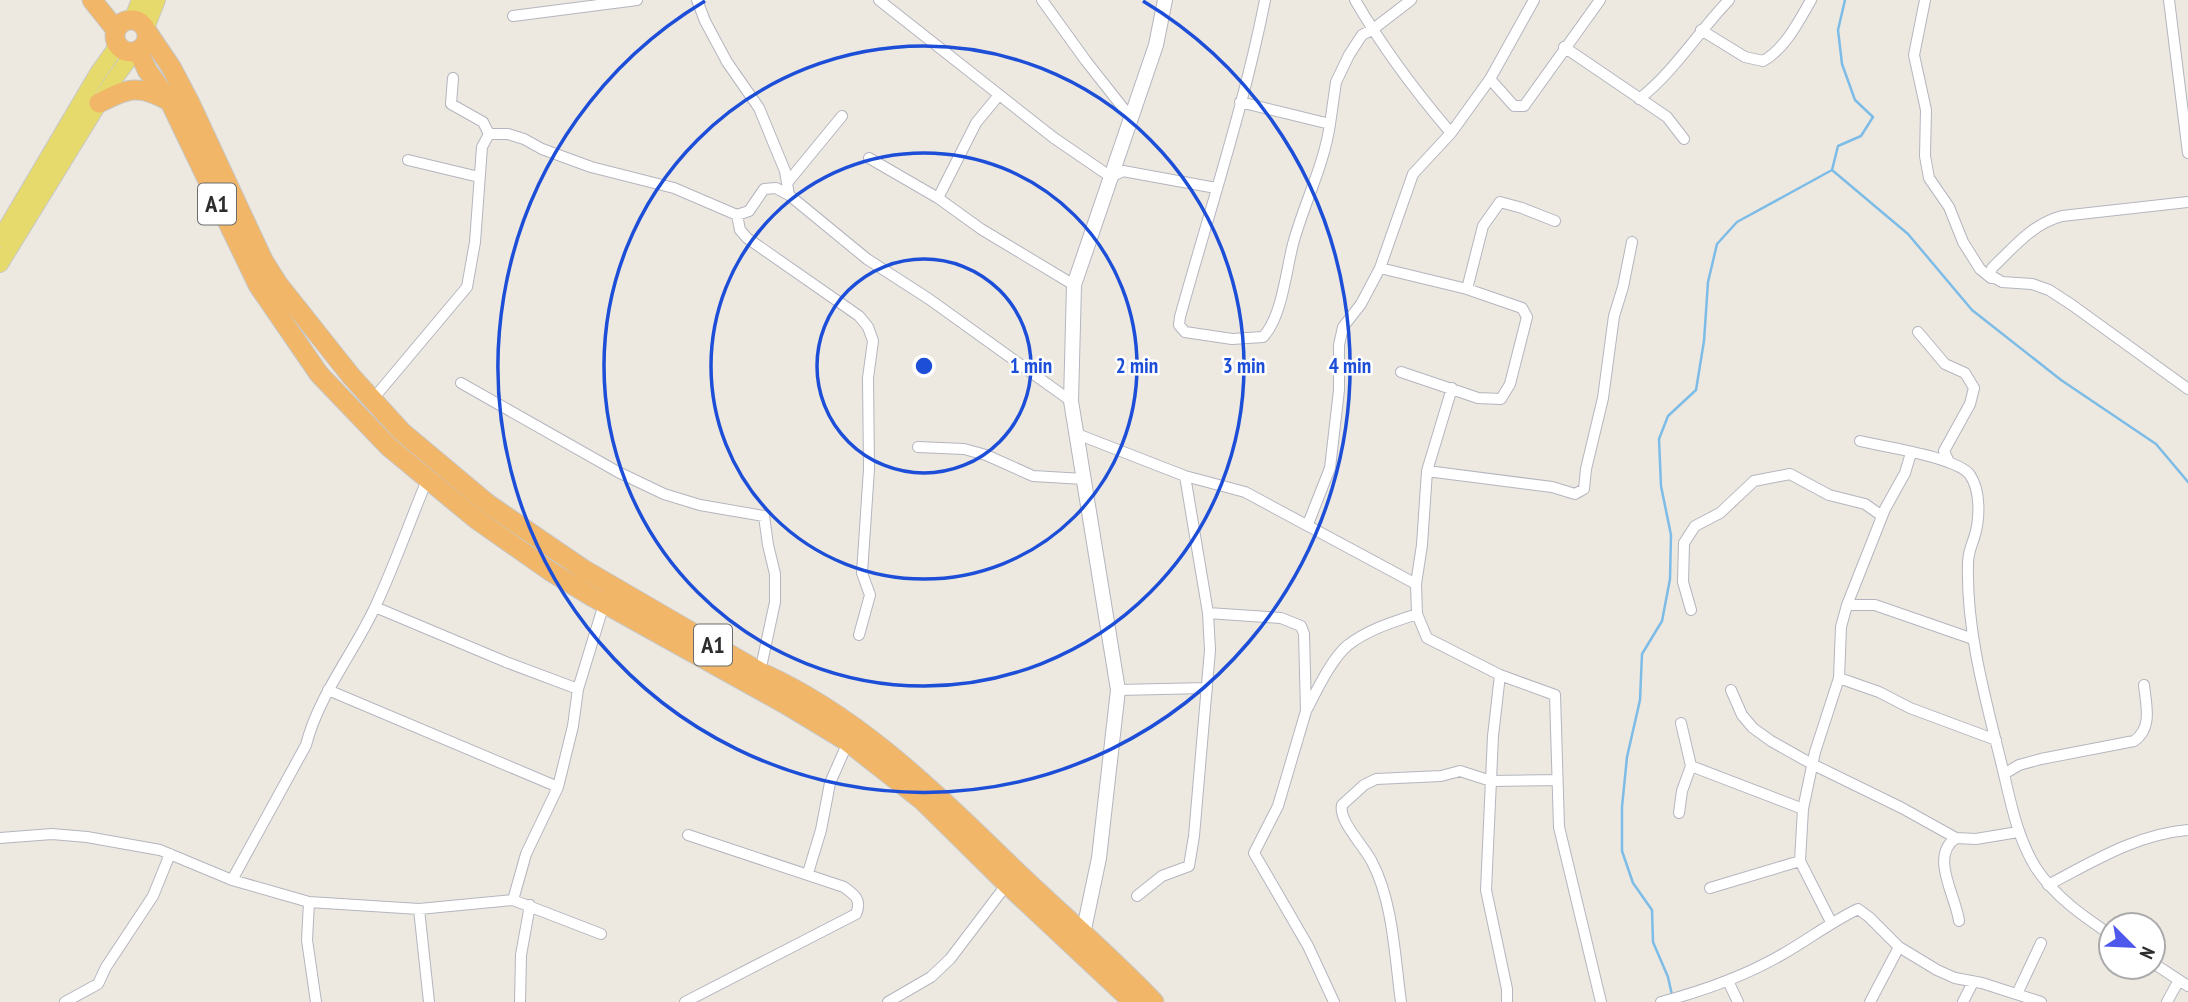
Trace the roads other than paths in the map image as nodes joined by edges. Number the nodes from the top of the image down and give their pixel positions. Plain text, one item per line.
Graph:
1 (92, 0) edge
2 (108, 0) edge
3 (140, 0) edge
4 (157, 0) edge
5 (637, 0) edge
6 (697, 0) edge
7 (879, 0) edge
8 (1042, 0) edge
9 (1165, 0) edge
10 (1265, 0) edge
11 (1355, 0) edge
12 (1410, 0) edge
13 (1534, 0) edge
14 (1600, 0) edge
15 (1729, 0) edge
16 (1811, 0) edge
17 (1925, 0) edge
18 (2169, 0) edge
19 (513, 16) dead end
20 (1373, 30) junction
21 (1701, 30) junction
22 (132, 34) junction
23 (1564, 47) junction
24 (453, 78) dead end
25 (1490, 79) junction
26 (999, 94) junction
27 (1639, 99) junction
28 (170, 102) junction
29 (1240, 102) junction
30 (99, 103) junction
31 (842, 116) dead end
32 (1130, 118) junction
33 (1329, 124) junction
34 (1451, 133) junction
35 (489, 134) junction
36 (1684, 139) dead end
37 (2188, 153) edge
38 (869, 158) dead end
39 (408, 160) dead end
40 (479, 177) junction
41 (1111, 177) junction
42 (1216, 188) junction
43 (788, 189) junction
44 (938, 198) junction
45 (2188, 202) edge
46 (737, 215) junction
47 (1555, 221) dead end
48 (2, 232) edge
49 (1632, 242) dead end
50 (0, 264) edge
51 (1380, 268) junction
52 (1991, 278) junction
53 (1074, 285) junction
54 (1467, 289) junction
55 (1918, 332) dead end
56 (1401, 372) dead end
57 (461, 383) dead end
58 (1452, 388) junction
59 (2188, 389) edge
60 (373, 399) junction
61 (1071, 401) junction
62 (1077, 434) junction
63 (1860, 441) dead end
64 (918, 447) dead end
65 (1910, 453) junction
66 (1948, 460) junction
67 (1427, 471) junction
68 (1185, 476) junction
69 (1084, 479) junction
70 (427, 480) junction
71 (1882, 516) junction
72 (1308, 524) junction
73 (1416, 584) junction
74 (604, 604) junction
75 (1847, 605) junction
76 (375, 607) junction
77 (1691, 610) dead end
78 (1208, 613) junction
79 (1417, 614) junction
80 (859, 635) dead end
81 (1973, 639) junction
82 (760, 672) junction
83 (1500, 675) junction
84 (1839, 678) junction
85 (2144, 685) dead end
86 (1207, 688) junction
87 (578, 689) junction
88 (328, 690) junction
89 (1118, 690) junction
90 (1731, 690) dead end
91 (1306, 711) junction
92 (1681, 723) dead end
93 (1996, 740) junction
94 (848, 742) junction
95 (1812, 764) junction
96 (1691, 766) junction
97 (2004, 774) junction
98 (1556, 780) junction
99 (1491, 781) junction
100 (558, 787) junction
101 (1803, 809) junction
102 (1678, 813) dead end
103 (2188, 830) edge
104 (2018, 832) junction
105 (688, 835) dead end
106 (0, 838) edge
107 (1956, 838) junction
108 (170, 854) junction
109 (1800, 862) junction
110 (808, 873) junction
111 (232, 880) junction
112 (1007, 884) junction
113 (2048, 885) junction
114 (1710, 888) dead end
115 (1137, 896) dead end
116 (513, 900) junction
117 (309, 902) junction
118 (530, 905) junction
119 (419, 909) junction
120 (1959, 920) dead end
121 (1831, 922) junction
122 (2097, 925) edge
123 (601, 933) dead end
124 (1083, 934) junction
125 (2041, 943) dead end
126 (1899, 947) junction
127 (2167, 972) edge
128 (1728, 981) junction
129 (1973, 982) junction
130 (2185, 983) edge
131 (2017, 994) junction
132 (65, 1002) edge
133 (316, 1002) edge
134 (429, 1002) edge
135 (520, 1002) edge
136 (685, 1002) edge
137 (888, 1002) edge
138 (1133, 1002) edge
139 (1154, 1002) edge
140 (1334, 1002) edge
141 (1401, 1002) edge
142 (1507, 1002) edge
143 (1601, 1002) edge
144 (1662, 1002) edge
145 (1738, 1002) edge
146 (1870, 1002) edge
147 (1963, 1002) edge
148 (2040, 1002) edge
149 (2167, 1002) edge

1 - 22 highway, A1
2 - 22 highway, A1
3 - 22 main road
4 - 22 main road
5 - 19 street
6 - 43 street
7 - 26 street
8 - 32 street
9 - 32 street
10 - 29 street
11 - 20 street
12 - 20 street
13 - 25 street
14 - 23 street
15 - 21 street
16 - 21 street
17 - 52 street
18 - 37 street
20 - 33 street
20 - 34 street
21 - 27 street
22 - 28 highway, A1
22 - 30 main road
22 - 48 main road
22 - 60 highway, A1
23 - 25 street
23 - 27 street
24 - 35 street
25 - 34 street
26 - 41 street
26 - 44 street
27 - 36 street
28 - 30 highway
28 - 70 highway, A1
29 - 33 street
29 - 42 street
30 - 50 main road
31 - 43 street
32 - 41 street
33 - 42 street
34 - 51 street
35 - 40 street
35 - 46 street
38 - 44 street
39 - 40 street
40 - 60 street
41 - 42 street
41 - 53 street
43 - 46 street
43 - 61 street
44 - 53 street
45 - 52 street
46 - 80 street
47 - 54 street
49 - 67 street
51 - 54 street
51 - 72 street
52 - 59 street
53 - 61 street
54 - 58 street
55 - 66 street
56 - 58 street
57 - 82 street
58 - 67 street
60 - 82 highway, A1
61 - 62 street
62 - 68 street
62 - 69 street
63 - 65 street
64 - 69 street
65 - 66 street
65 - 71 street
66 - 81 street
67 - 73 street
68 - 72 street
68 - 78 street
69 - 89 street
70 - 74 highway, A1
70 - 76 street
71 - 75 street
71 - 77 street
72 - 73 street
73 - 79 street
74 - 87 street
74 - 94 highway, A1
75 - 81 street
75 - 84 street
76 - 87 street
76 - 88 street
78 - 86 street
78 - 91 street
79 - 83 street
79 - 91 street
81 - 93 street
82 - 124 highway, A1
83 - 98 street
83 - 99 street
84 - 93 street
84 - 95 street
85 - 97 street
86 - 89 street
86 - 115 street
87 - 100 street
88 - 100 street
88 - 111 street
89 - 124 street
90 - 95 street
91 - 140 street
92 - 96 street
93 - 97 street
94 - 110 street
94 - 112 highway, A1
95 - 101 street
95 - 107 street
96 - 101 street
96 - 102 street
97 - 104 street
98 - 99 street
98 - 143 street
99 - 141 street
99 - 142 street
100 - 116 street
101 - 109 street
103 - 113 street
104 - 107 street
104 - 113 street
105 - 110 street
106 - 108 street
107 - 120 street
108 - 111 street
108 - 132 street
109 - 114 street
109 - 121 street
110 - 136 street
111 - 117 street
112 - 137 street
112 - 138 highway, A1
113 - 122 street
116 - 118 street
116 - 119 street
117 - 119 street
117 - 133 street
118 - 123 street
118 - 135 street
119 - 134 street
121 - 126 street
121 - 128 street
124 - 139 highway, A1
125 - 131 street
126 - 129 street
126 - 146 street
127 - 130 street
128 - 144 street
128 - 145 street
129 - 131 street
129 - 147 street
130 - 149 street
131 - 148 street

